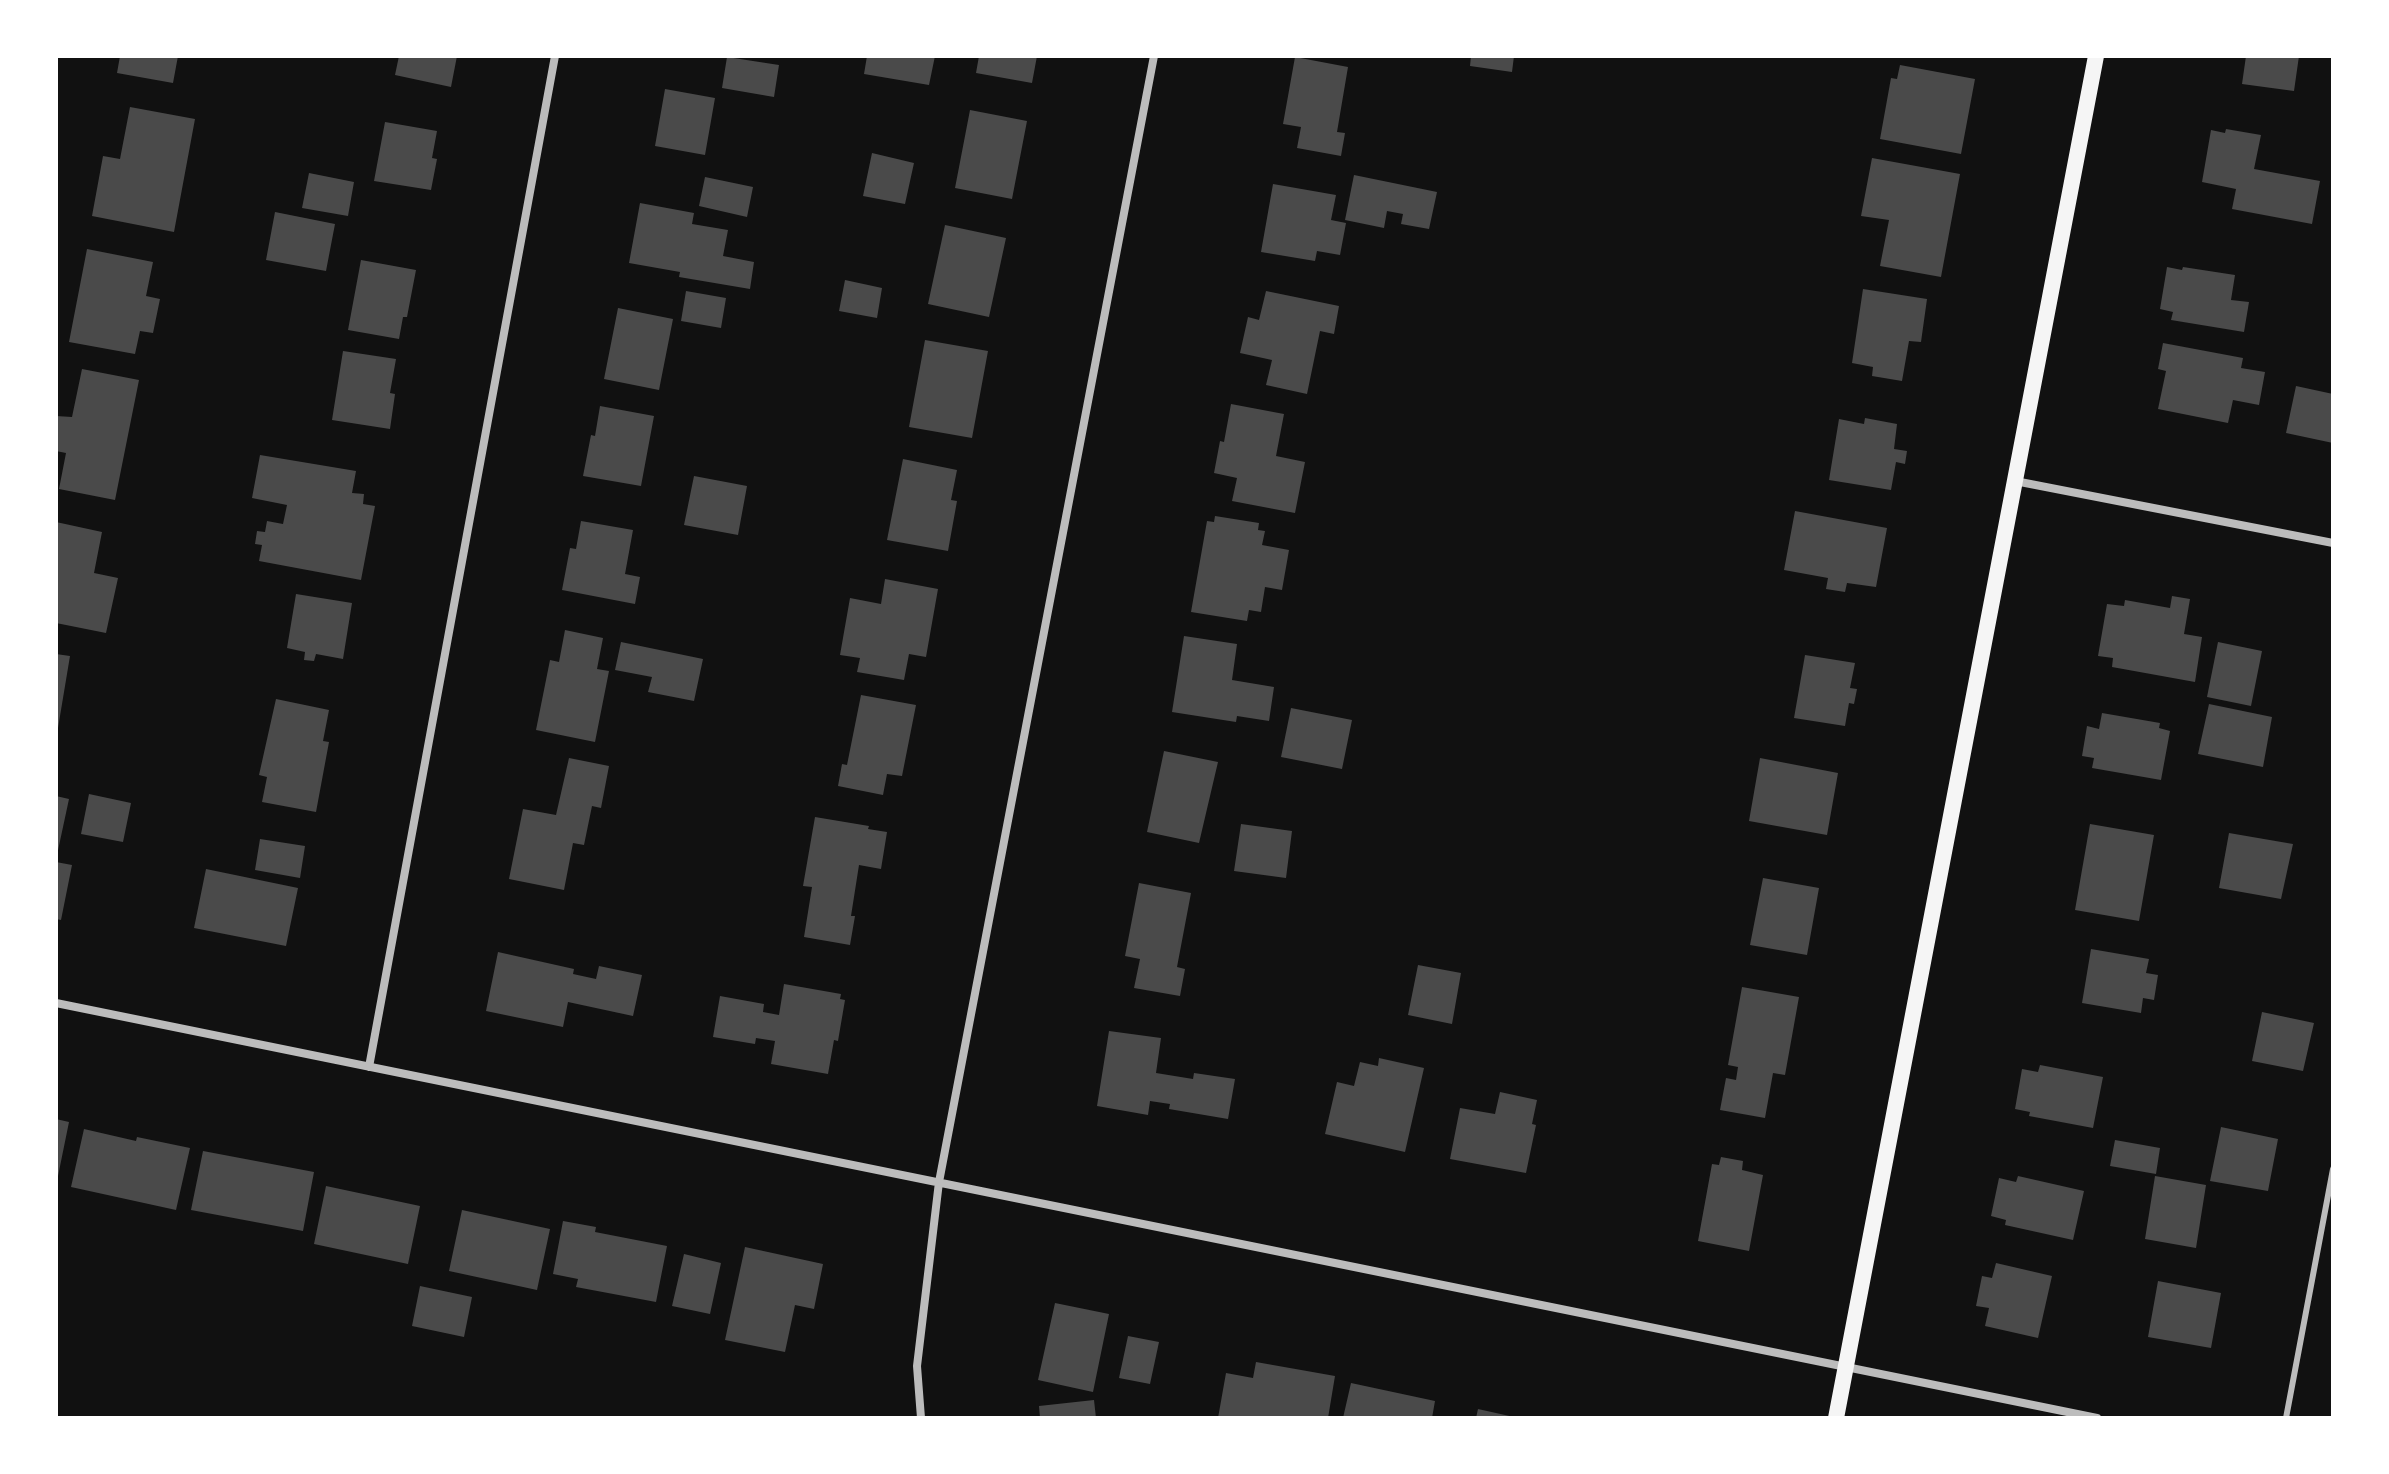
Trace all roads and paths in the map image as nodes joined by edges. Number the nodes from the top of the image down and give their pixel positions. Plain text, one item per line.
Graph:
1 (555, 56) edge
2 (1154, 56) edge
3 (2096, 56) edge
4 (2014, 481) junction
5 (2333, 543) edge
6 (56, 1003) edge
7 (369, 1067) junction
8 (2333, 1169) edge
9 (939, 1182) junction
10 (1845, 1368) junction
11 (921, 1418) edge
12 (1836, 1418) edge
13 (2097, 1418) edge
14 (2286, 1418) edge

1 - 7 street
2 - 9 street
3 - 4 main road
4 - 5 street
4 - 10 main road
6 - 7 street
7 - 9 street
8 - 14 lane
9 - 10 street
9 - 11 street
10 - 12 main road
10 - 13 street

